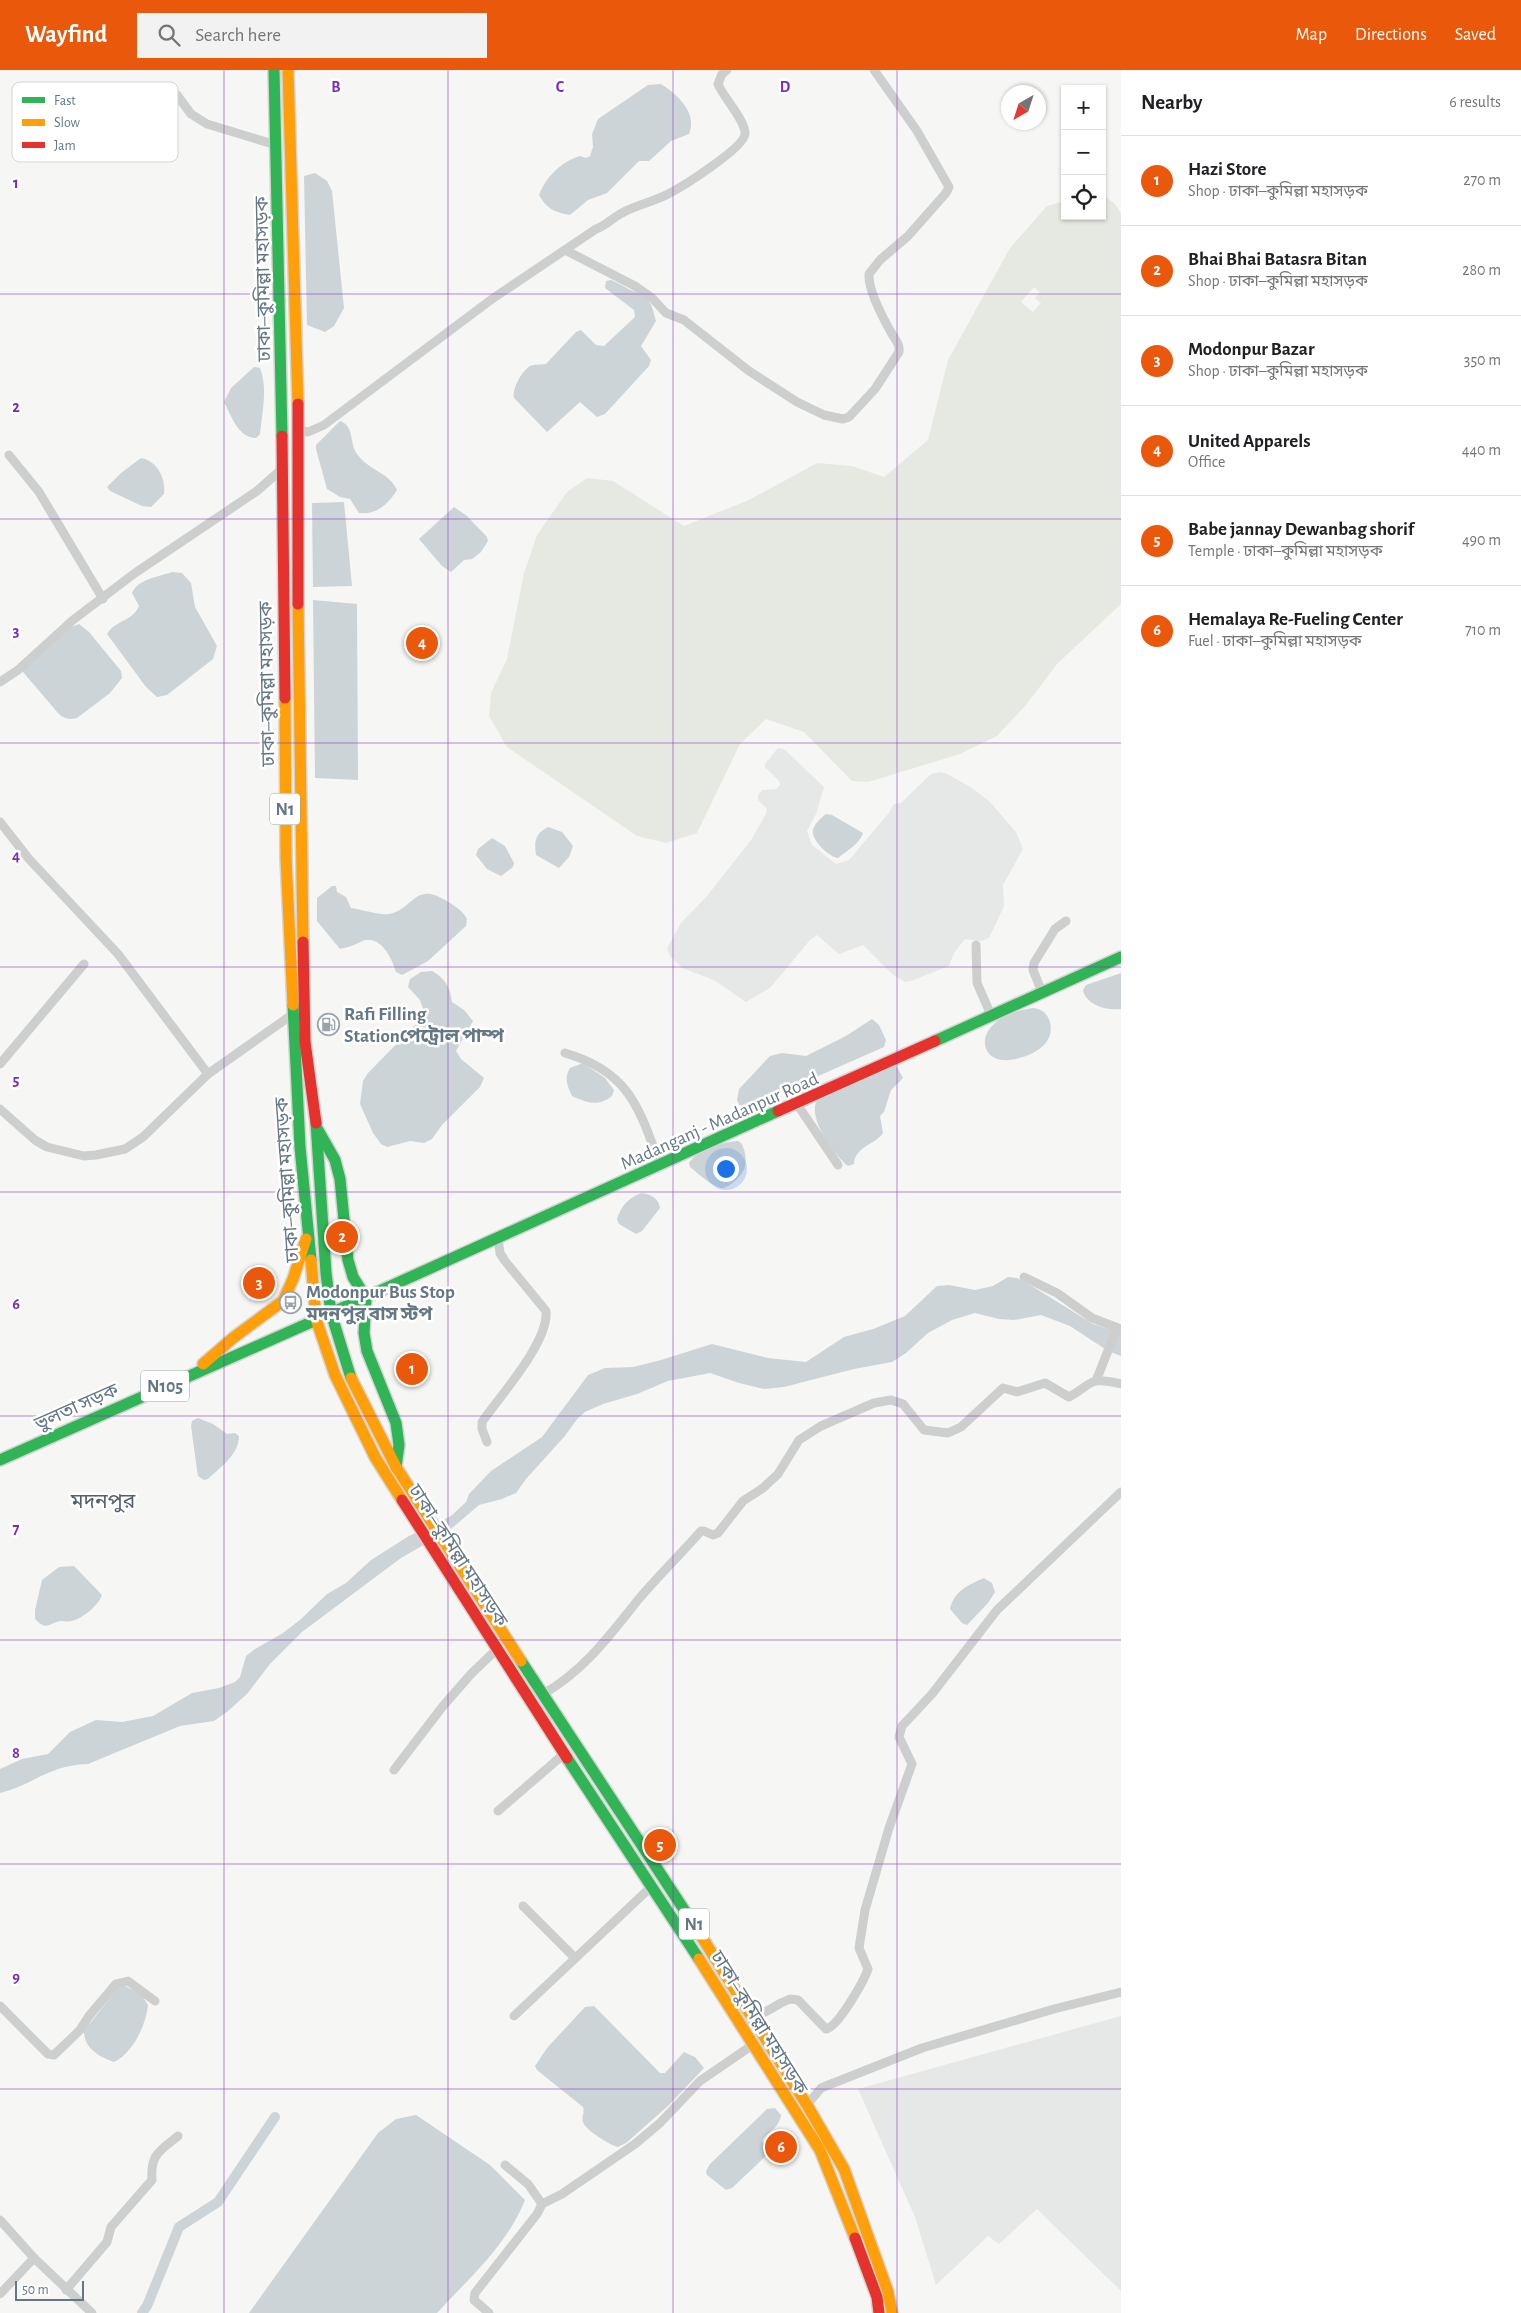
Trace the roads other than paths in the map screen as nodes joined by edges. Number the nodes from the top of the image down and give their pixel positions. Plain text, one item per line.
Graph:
1 (274, 70) edge
2 (288, 70) edge
3 (727, 70) edge
4 (874, 70) edge
5 (178, 96) edge
6 (276, 145) junction
7 (565, 250) junction
8 (299, 430) junction
9 (9, 455) dead end
10 (282, 469) junction
11 (102, 599) junction
12 (0, 682) edge
13 (0, 822) edge
14 (1066, 921) dead end
15 (976, 945) dead end
16 (1121, 957) edge
17 (84, 964) dead end
18 (1042, 992) junction
19 (293, 1014) junction
20 (991, 1015) junction
21 (565, 1053) dead end
22 (0, 1064) edge
23 (208, 1074) junction
24 (797, 1104) junction
25 (0, 1109) edge
26 (316, 1126) junction
27 (660, 1165) junction
28 (838, 1165) dead end
29 (310, 1226) junction
30 (498, 1238) junction
31 (1024, 1277) dead end
32 (366, 1298) junction
33 (331, 1313) junction
34 (316, 1319) junction
35 (1118, 1328) edge
36 (194, 1373) junction
37 (1096, 1381) junction
38 (1121, 1384) edge
39 (487, 1442) dead end
40 (0, 1460) edge
41 (396, 1467) junction
42 (1121, 1492) edge
43 (498, 1648) junction
44 (543, 1694) junction
45 (564, 1754) junction
46 (394, 1770) dead end
47 (498, 1811) dead end
48 (652, 1886) junction
49 (523, 1906) dead end
50 (575, 1958) junction
51 (1121, 1992) edge
52 (155, 2001) dead end
53 (0, 2006) edge
54 (514, 2016) dead end
55 (752, 2019) junction
56 (754, 2044) junction
57 (807, 2105) junction
58 (178, 2136) dead end
59 (505, 2165) dead end
60 (542, 2204) junction
61 (0, 2220) edge
62 (34, 2258) junction
63 (66, 2290) junction
64 (0, 2294) edge
65 (92, 2313) edge
66 (489, 2313) edge
67 (879, 2313) edge
68 (892, 2313) edge

1 - 6 main road, ঢাকা–কুমিল্লা মহাসড়ক / N1
2 - 8 main road, ঢাকা–কুমিল্লা মহাসড়ক / N1
3 - 7 street
4 - 7 street
5 - 6 street
6 - 10 main road, ঢাকা–কুমিল্লা মহাসড়ক / N1
7 - 8 street
8 - 26 main road, ঢাকা–কুমিল্লা মহাসড়ক / N1
9 - 11 street
10 - 11 street
10 - 19 main road, ঢাকা–কুমিল্লা মহাসড়ক / N1
11 - 12 street
13 - 23 street
14 - 18 street
15 - 20 street
16 - 18 main road, Madanganj - Madanpur Road
17 - 22 street
18 - 20 main road, Madanganj - Madanpur Road
19 - 23 street
19 - 29 main road, ঢাকা–কুমিল্লা মহাসড়ক / N1
20 - 24 main road, Madanganj - Madanpur Road
21 - 27 street
23 - 25 street
24 - 27 main road, Madanganj - Madanpur Road
24 - 28 street
26 - 32 main road
26 - 33 main road, ঢাকা–কুমিল্লা মহাসড়ক / N1
27 - 30 main road, Madanganj - Madanpur Road
29 - 34 main road, ঢাকা–কুমিল্লা মহাসড়ক / N1
29 - 36 main road
30 - 32 main road, Madanganj - Madanpur Road
30 - 39 street
31 - 35 street
32 - 33 main road, Madanganj - Madanpur Road
32 - 41 main road
33 - 34 main road, ভুলতা সড়ক / N105
33 - 41 main road, ঢাকা–কুমিল্লা মহাসড়ক / N1
34 - 36 main road, ভুলতা সড়ক / N105
34 - 43 main road, ঢাকা–কুমিল্লা মহাসড়ক / N1
35 - 37 street
36 - 40 main road, ভুলতা সড়ক / N105
37 - 38 street
37 - 44 street
41 - 44 main road, ঢাকা–কুমিল্লা মহাসড়ক / N1
42 - 55 street
43 - 45 main road, ঢাকা–কুমিল্লা মহাসড়ক / N1
43 - 46 street
44 - 55 main road, ঢাকা–কুমিল্লা মহাসড়ক / N1
45 - 47 street
45 - 48 main road, ঢাকা–কুমিল্লা মহাসড়ক / N1
48 - 50 street
48 - 56 main road, ঢাকা–কুমিল্লা মহাসড়ক / N1
49 - 50 street
50 - 54 street
51 - 57 street
52 - 53 street
55 - 57 main road, ঢাকা–কুমিল্লা মহাসড়ক / N1
56 - 60 street
56 - 67 main road, ঢাকা–কুমিল্লা মহাসড়ক / N1
57 - 68 main road, ঢাকা–কুমিল্লা মহাসড়ক / N1
58 - 63 street
59 - 60 street
60 - 66 street
61 - 62 street
62 - 63 street
62 - 64 street
63 - 65 street

